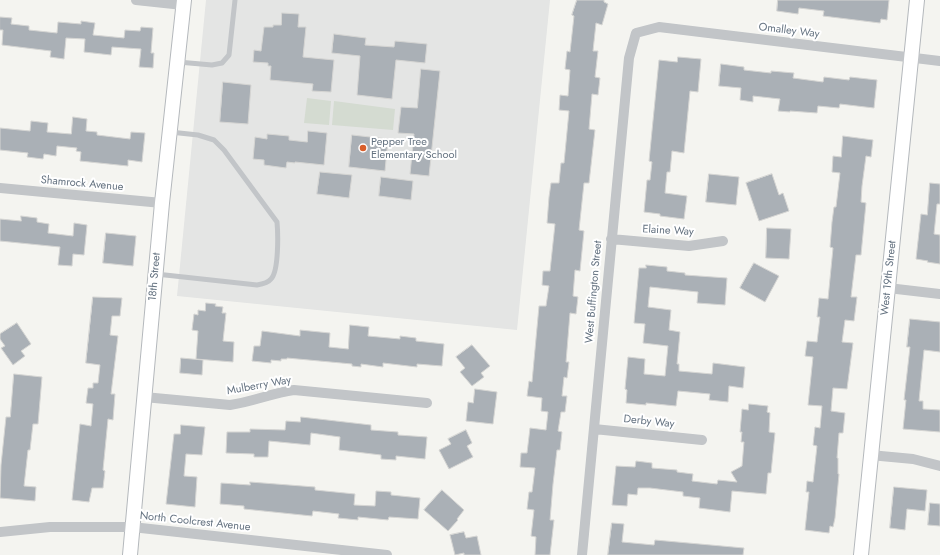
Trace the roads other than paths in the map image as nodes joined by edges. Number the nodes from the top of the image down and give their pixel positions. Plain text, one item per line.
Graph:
1 (136, 0) edge
2 (235, 0) edge
3 (917, 0) edge
4 (183, 2) edge
5 (636, 33) joint
6 (911, 57) junction
7 (940, 61) edge
8 (177, 62) junction
9 (170, 132) junction
10 (0, 188) edge
11 (162, 203) junction
12 (611, 239) junction
13 (723, 241) dead end
14 (155, 274) junction
15 (888, 288) junction
16 (940, 294) edge
17 (144, 396) junction
18 (427, 403) dead end
19 (594, 429) junction
20 (702, 440) dead end
21 (870, 455) junction
22 (940, 466) edge
23 (132, 528) junction
24 (0, 532) edge
25 (130, 555) edge
26 (387, 555) edge
27 (582, 555) edge
28 (861, 555) edge

1 - 4 street
2 - 8 lane
3 - 6 main road, West 19th Street
4 - 8 main road, 18th Street
5 - 6 street, Omalley Way
5 - 12 street, West Buffington Street
6 - 7 street, Omalley Way
6 - 15 main road, West 19th Street
8 - 9 main road, 18th Street
9 - 11 main road, 18th Street
9 - 14 lane
10 - 11 street, Shamrock Avenue
11 - 14 main road, 18th Street
12 - 13 street, Elaine Way
12 - 19 street, West Buffington Street
14 - 17 main road, 18th Street
15 - 16 street
15 - 21 main road, West 19th Street
17 - 18 street, Mulberry Way
17 - 23 main road, 18th Street
19 - 20 street, Derby Way
19 - 27 street, West Buffington Street
21 - 22 street
21 - 28 main road, West 19th Street
23 - 24 street, North Coolcrest Avenue
23 - 25 main road, 18th Street
23 - 26 street, North Coolcrest Avenue

